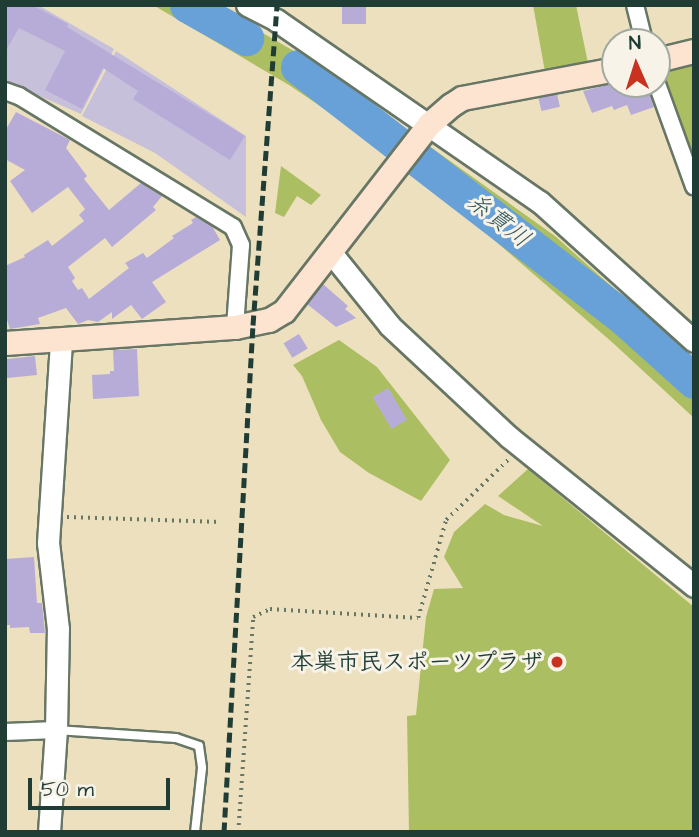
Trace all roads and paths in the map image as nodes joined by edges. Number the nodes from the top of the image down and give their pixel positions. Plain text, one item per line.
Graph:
1 (247, 5) edge
2 (635, 5) edge
3 (640, 28) edge
4 (694, 51) edge
5 (671, 57) edge
6 (601, 72) edge
7 (5, 91) edge
8 (662, 98) edge
9 (425, 131) junction
10 (694, 186) edge
11 (332, 254) junction
12 (236, 327) junction
13 (61, 341) junction
14 (694, 341) edge
15 (5, 343) edge
16 (522, 447) junction
17 (51, 517) junction
18 (220, 522) dead end
19 (694, 586) edge
20 (56, 730) junction
21 (5, 732) edge
22 (48, 832) edge
23 (195, 832) edge
24 (238, 832) edge

1 - 9 street
2 - 3 street
4 - 5 main road
6 - 9 main road
7 - 12 street
8 - 10 street
9 - 11 main road
9 - 14 street
11 - 12 main road
11 - 16 street
12 - 13 main road
13 - 15 main road
13 - 17 street
16 - 19 street
16 - 24 path
17 - 18 path
17 - 20 street
20 - 21 street
20 - 22 street
20 - 23 lane

